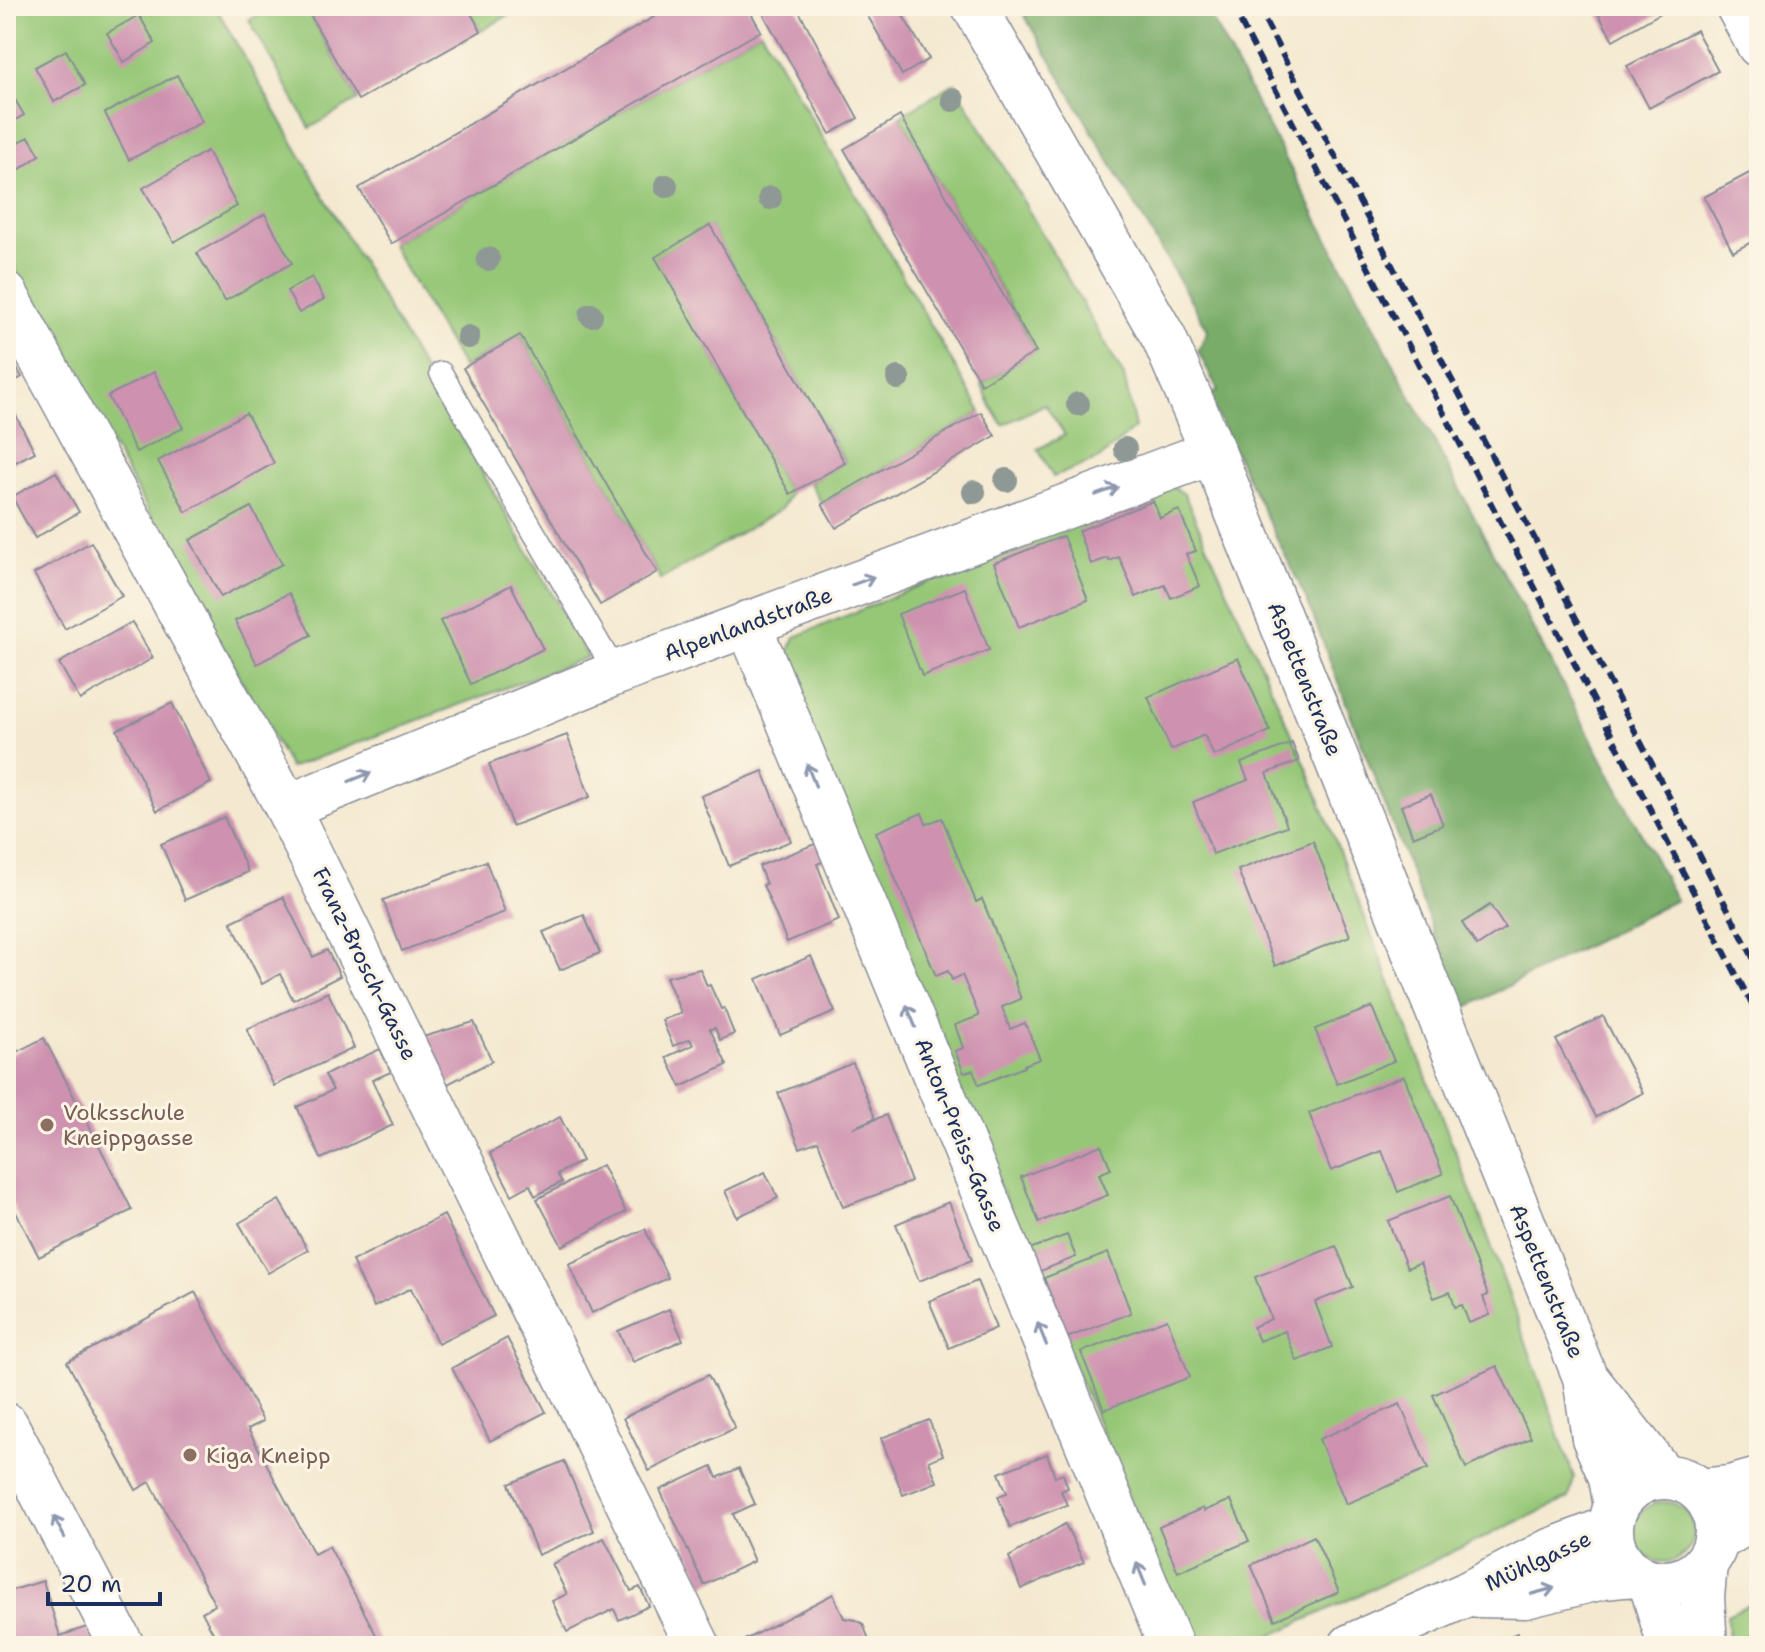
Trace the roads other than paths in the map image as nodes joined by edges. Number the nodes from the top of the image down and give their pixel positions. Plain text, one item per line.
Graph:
1 (974, 6) edge
2 (1738, 6) edge
3 (1759, 45) edge
4 (6, 295) edge
5 (441, 373) dead end
6 (1213, 452) junction
7 (748, 623) junction
8 (616, 673) junction
9 (287, 807) junction
10 (1585, 1377) junction
11 (6, 1425) edge
12 (1759, 1480) edge
13 (1682, 1484) junction
14 (1759, 1515) edge
15 (1613, 1517) junction
16 (1711, 1552) junction
17 (1642, 1578) junction
18 (1465, 1595) junction
19 (1374, 1641) edge
20 (122, 1646) edge
21 (698, 1646) edge
22 (1171, 1646) edge
23 (1670, 1646) edge
24 (1705, 1646) edge

1 - 6 street, Aspettenstraße
2 - 3 street
4 - 9 street, Franz-Brosch-Gasse
5 - 8 lane
7 -> 6 street, Alpenlandstraße
6 - 10 street, Aspettenstraße
7 - 8 street, Alpenlandstraße
22 -> 7 street, Anton-Preiss-Gasse
9 -> 8 street, Alpenlandstraße
9 - 21 street, Franz-Brosch-Gasse
10 - 13 street, Aspettenstraße
10 - 15 street, Aspettenstraße
20 -> 11 street
12 - 13 street, Mühlgasse
13 - 15 street, Mühlgasse
13 - 16 street
14 - 16 street, Mühlgasse
15 - 17 street, Mühlgasse
15 - 18 street, Mühlgasse
16 - 17 street, Mühlgasse
16 - 24 street
18 -> 17 street, Mühlgasse
17 - 23 street
18 - 19 street, Mühlgasse

